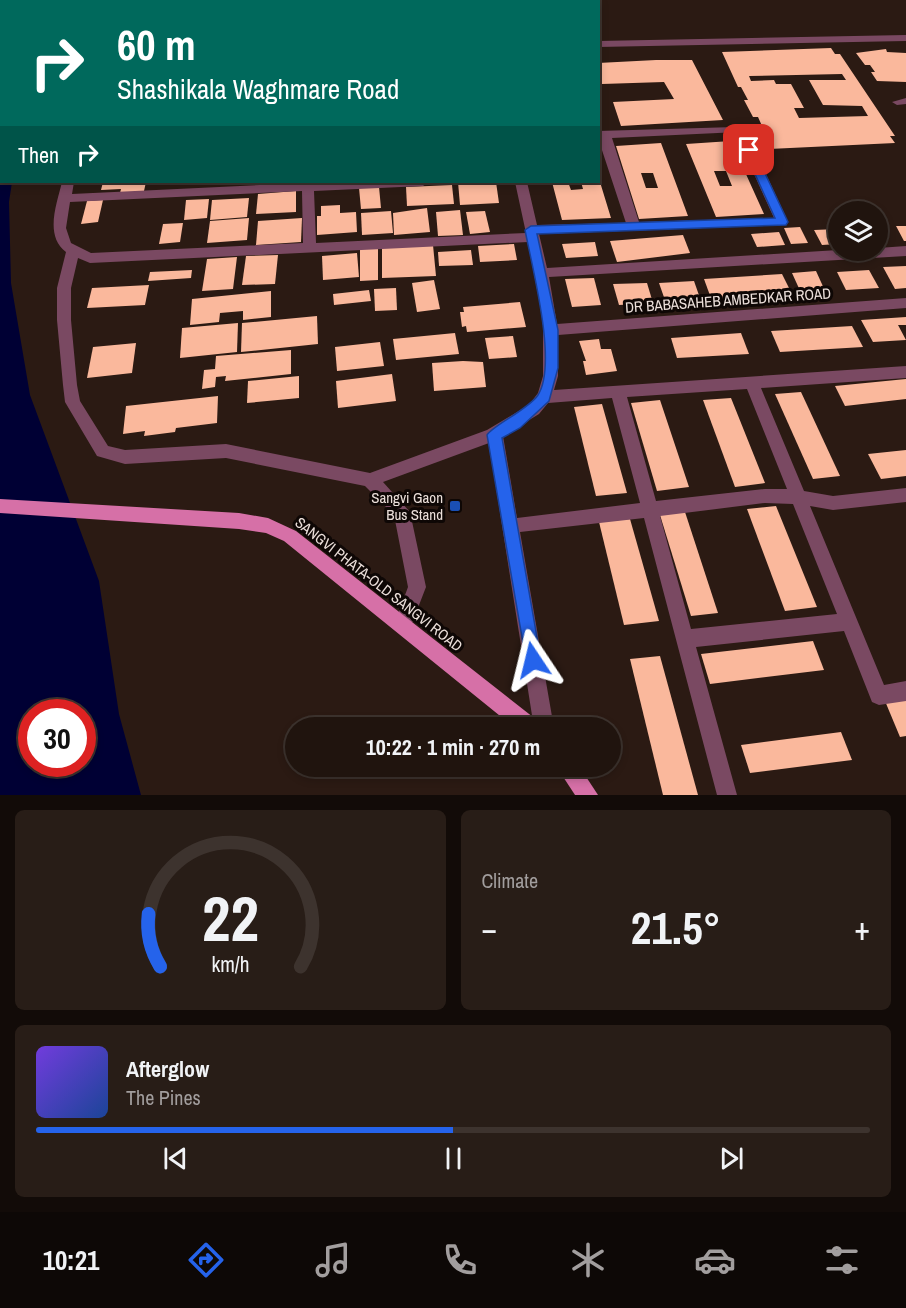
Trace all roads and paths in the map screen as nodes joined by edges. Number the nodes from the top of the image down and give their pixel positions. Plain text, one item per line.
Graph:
1 (906, 38) edge
2 (600, 44) edge
3 (735, 130) dead end
4 (602, 135) edge
5 (749, 150) dead end
6 (68, 183) edge
7 (366, 183) edge
8 (521, 183) edge
9 (308, 184) edge
10 (65, 198) junction
11 (634, 227) junction
12 (531, 233) junction
13 (310, 248) junction
14 (73, 251) junction
15 (906, 251) edge
16 (540, 273) junction
17 (906, 303) edge
18 (552, 330) junction
19 (906, 372) edge
20 (752, 383) junction
21 (618, 393) junction
22 (545, 397) junction
23 (495, 435) junction
24 (370, 480) junction
25 (906, 495) edge
26 (798, 497) junction
27 (0, 506) edge
28 (650, 510) junction
29 (510, 526) junction
30 (850, 622) junction
31 (403, 625) junction
32 (684, 639) junction
33 (906, 692) edge
34 (517, 717) edge
35 (542, 717) edge
36 (574, 777) edge
37 (588, 795) edge
38 (727, 795) edge

1 - 2 street
3 - 4 street
4 - 11 street
5 - 11 street
6 - 10 street
7 - 9 street
8 - 12 street
9 - 10 street
9 - 13 street
10 - 14 street
11 - 12 street
12 - 13 street
12 - 16 street
13 - 14 street
14 - 24 street
15 - 16 street
16 - 18 street
17 - 18 street, DR BABASAHEB AMBEDKAR ROAD
18 - 22 street
19 - 20 street
20 - 21 street
20 - 26 street
21 - 22 street
21 - 28 street
22 - 23 street
23 - 24 street
23 - 29 street
24 - 31 street
25 - 26 street
26 - 28 street
26 - 30 street
27 - 31 main road, SANGVI PHATA-OLD SANGVI ROAD
28 - 29 street
28 - 32 street
29 - 35 street
30 - 32 street
30 - 33 street
31 - 34 main road, SANGVI PHATA-OLD SANGVI ROAD
32 - 38 street
36 - 37 main road

